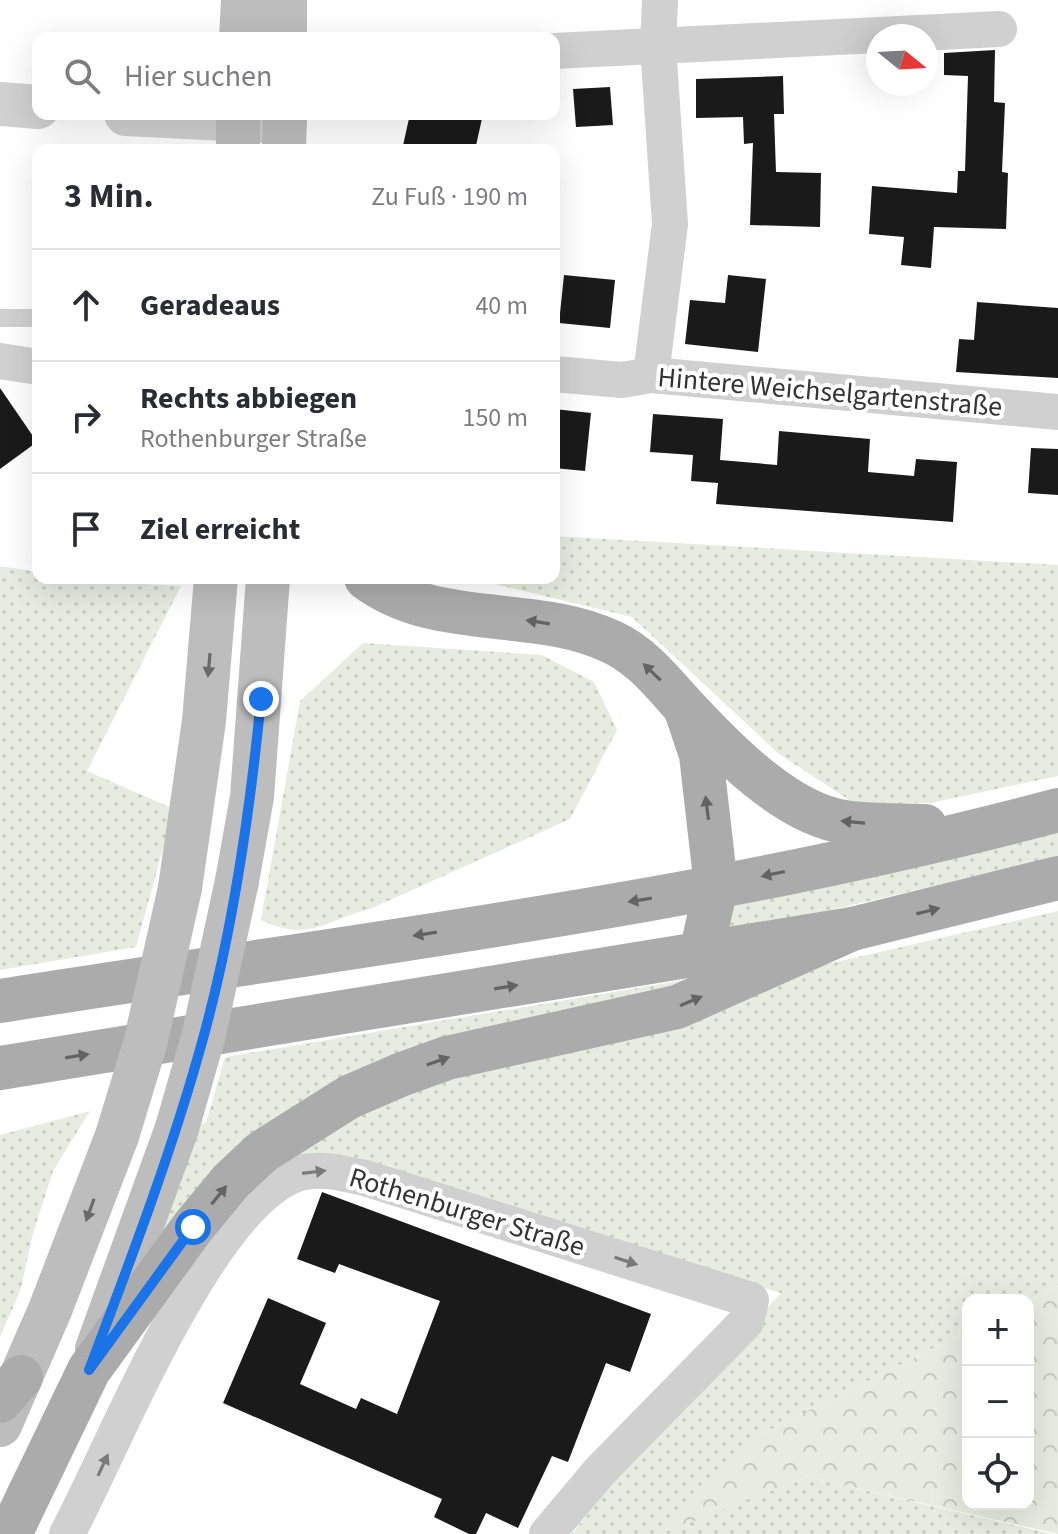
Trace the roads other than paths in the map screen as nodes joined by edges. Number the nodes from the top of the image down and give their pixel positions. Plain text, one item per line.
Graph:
1 (243, 0) edge
2 (285, 0) edge
3 (660, 0) edge
4 (999, 29) dead end
5 (241, 32) edge
6 (285, 32) edge
7 (658, 45) junction
8 (560, 51) edge
9 (0, 104) edge
10 (32, 107) edge
11 (174, 120) edge
12 (238, 128) edge
13 (285, 129) edge
14 (0, 318) edge
15 (32, 318) edge
16 (560, 375) edge
17 (651, 375) junction
18 (1058, 412) edge
19 (216, 584) edge
20 (268, 584) edge
21 (375, 584) edge
22 (686, 708) junction
23 (1058, 810) edge
24 (987, 829) junction
25 (1058, 878) edge
26 (716, 886) junction
27 (852, 929) junction
28 (701, 954) junction
29 (0, 1001) edge
30 (0, 1068) edge
31 (89, 1370) junction
32 (10, 1389) edge
33 (0, 1425) edge
34 (10, 1534) edge
35 (67, 1534) edge
36 (547, 1534) edge

1 - 5 main road
2 - 6 main road
3 - 7 street
4 - 7 street
7 - 8 street
7 - 17 street
9 - 10 street
11 - 12 street
12 - 13 street
14 - 15 lane
16 - 17 street, Hintere Weichselgartenstraße
17 - 18 street, Hintere Weichselgartenstraße
19 -> 32 main road, bridge
20 - 31 main road, bridge
22 -> 21 main road
24 -> 22 main road
26 -> 22 main road
23 - 24 main road
24 -> 26 main road
27 -> 25 main road
26 - 28 main road
26 -> 29 main road
27 - 28 main road
31 -> 27 main road
30 -> 28 main road
31 - 34 main road
32 - 33 main road
35 -> 36 street, Rothenburger Straße

